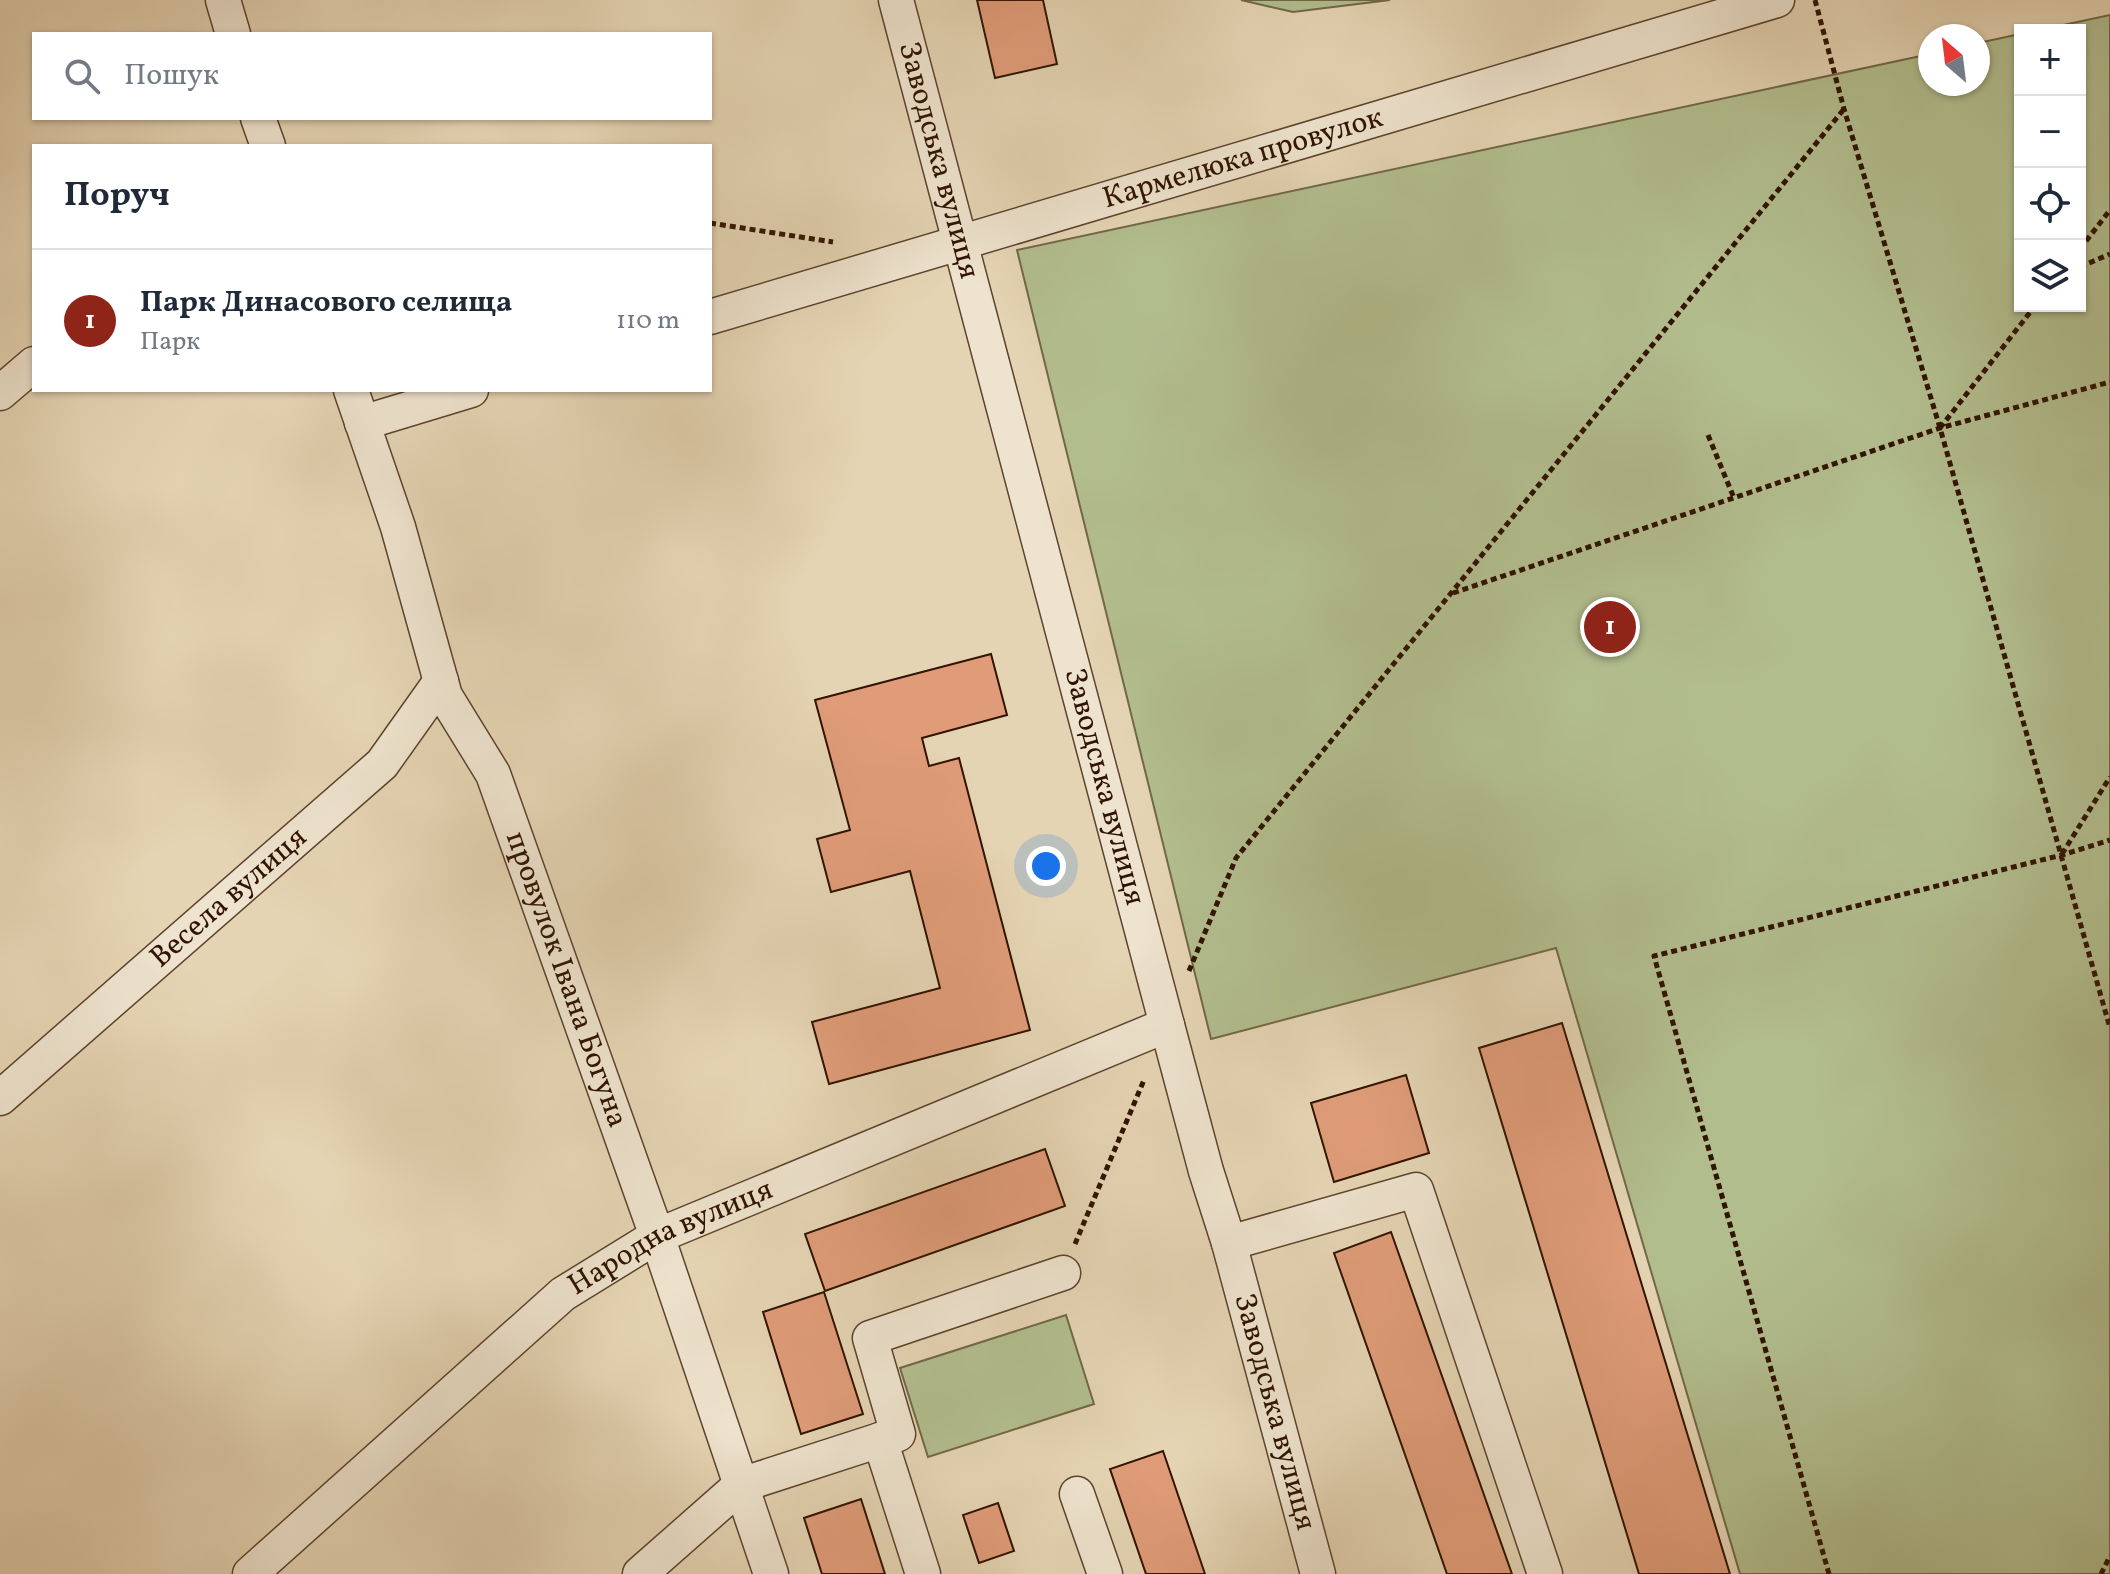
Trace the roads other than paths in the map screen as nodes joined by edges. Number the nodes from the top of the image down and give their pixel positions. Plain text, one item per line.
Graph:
1 (223, 0) edge
2 (896, 0) edge
3 (1777, 0) edge
4 (232, 32) edge
5 (259, 120) edge
6 (267, 144) edge
7 (961, 243) junction
8 (712, 316) edge
9 (32, 366) edge
10 (352, 392) edge
11 (464, 392) edge
12 (0, 393) edge
13 (362, 423) junction
14 (441, 681) junction
15 (1167, 1025) junction
16 (0, 1098) edge
17 (657, 1236) junction
18 (1229, 1243) junction
19 (1063, 1273) road end
20 (880, 1440) junction
21 (741, 1485) junction
22 (1077, 1494) dead end
23 (250, 1574) edge
24 (640, 1574) edge
25 (771, 1574) edge
26 (923, 1574) edge
27 (1105, 1574) edge
28 (1318, 1574) edge
29 (1545, 1574) edge

1 - 4 street
2 - 7 street, Заводська вулиця
3 - 7 street, Кармелюка провулок
5 - 6 street
7 - 8 street, Кармелюка провулок
7 - 15 street, Заводська вулиця
9 - 12 street
10 - 13 street, провулок Івана Богуна
11 - 13 street
13 - 14 street, провулок Івана Богуна
14 - 16 street, Весела вулиця
14 - 17 street, провулок Івана Богуна
15 - 17 street, Народна вулиця
15 - 18 street, Заводська вулиця
17 - 21 street, провулок Івана Богуна
17 - 23 street, Народна вулиця
18 - 28 street, Заводська вулиця
18 - 29 street
19 - 20 street
20 - 21 street
20 - 26 street
21 - 24 street
21 - 25 street, провулок Івана Богуна
22 - 27 street

